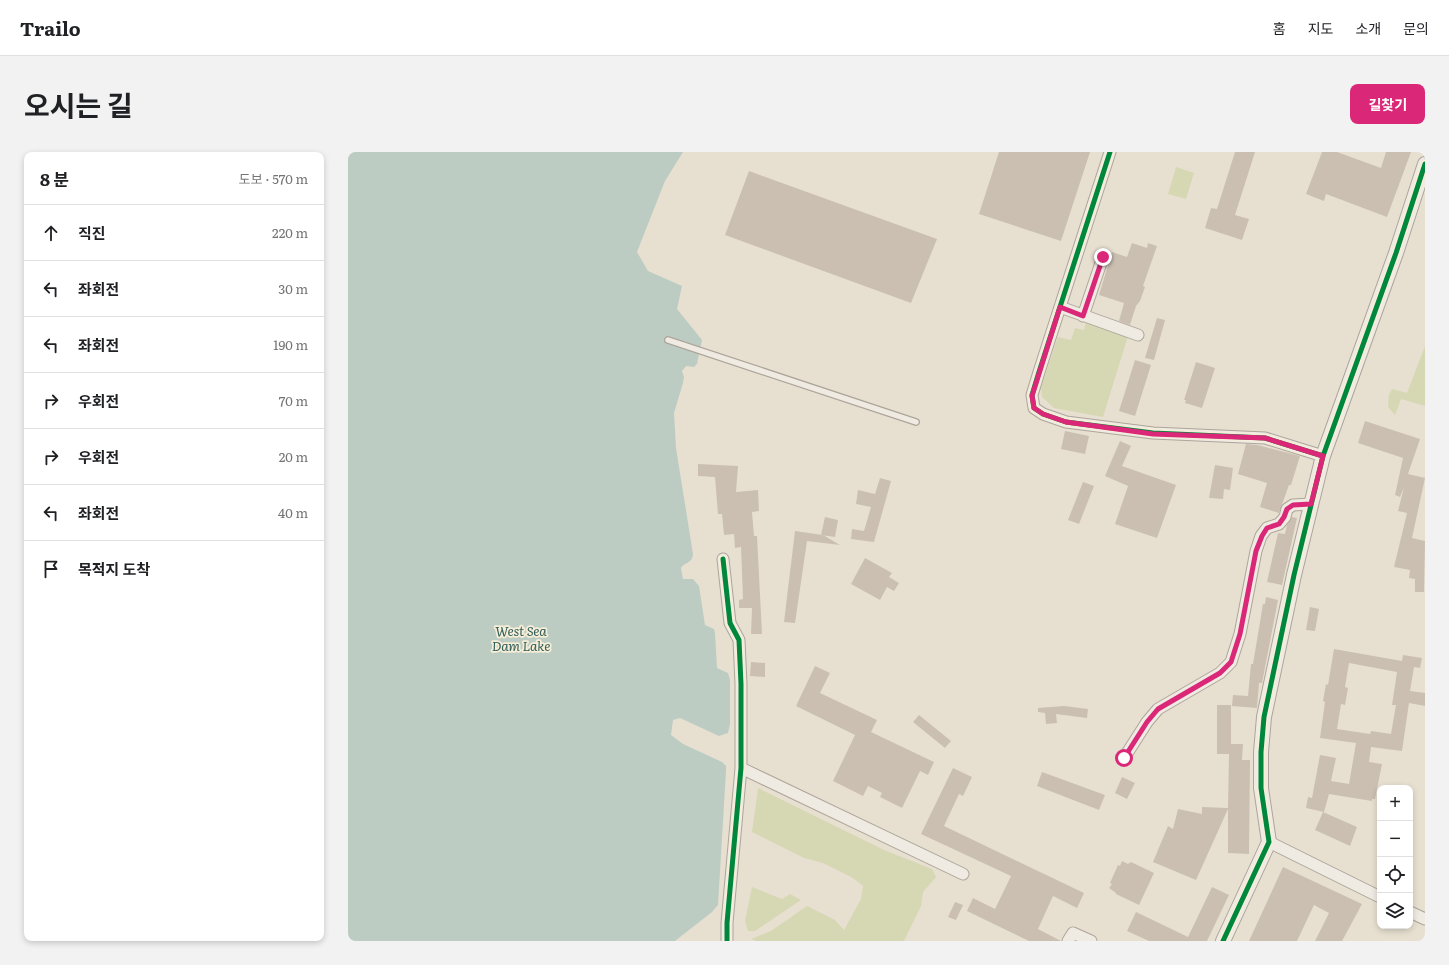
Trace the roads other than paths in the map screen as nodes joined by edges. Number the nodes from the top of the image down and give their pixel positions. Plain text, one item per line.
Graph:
1 (1110, 152) edge
2 (1425, 164) edge
3 (1103, 257) dead end
4 (1060, 307) junction
5 (1083, 316) junction
6 (1138, 335) dead end
7 (668, 340) dead end
8 (916, 422) dead end
9 (1323, 456) junction
10 (1311, 504) junction
11 (722, 558) dead end
12 (1124, 758) dead end
13 (741, 768) junction
14 (1269, 842) junction
15 (963, 874) dead end
16 (1377, 896) edge
17 (1413, 913) edge
18 (1425, 919) edge
19 (727, 941) edge
20 (1068, 941) edge
21 (1091, 941) edge
22 (1222, 941) edge

1 - 4 street
2 - 9 street
3 - 5 street
4 - 5 street
4 - 9 street
5 - 6 street
7 - 8 lane
9 - 10 street
10 - 12 street
10 - 14 street
11 - 13 street
13 - 15 street
13 - 19 street
14 - 16 street
14 - 22 street
17 - 18 street
20 - 21 street

